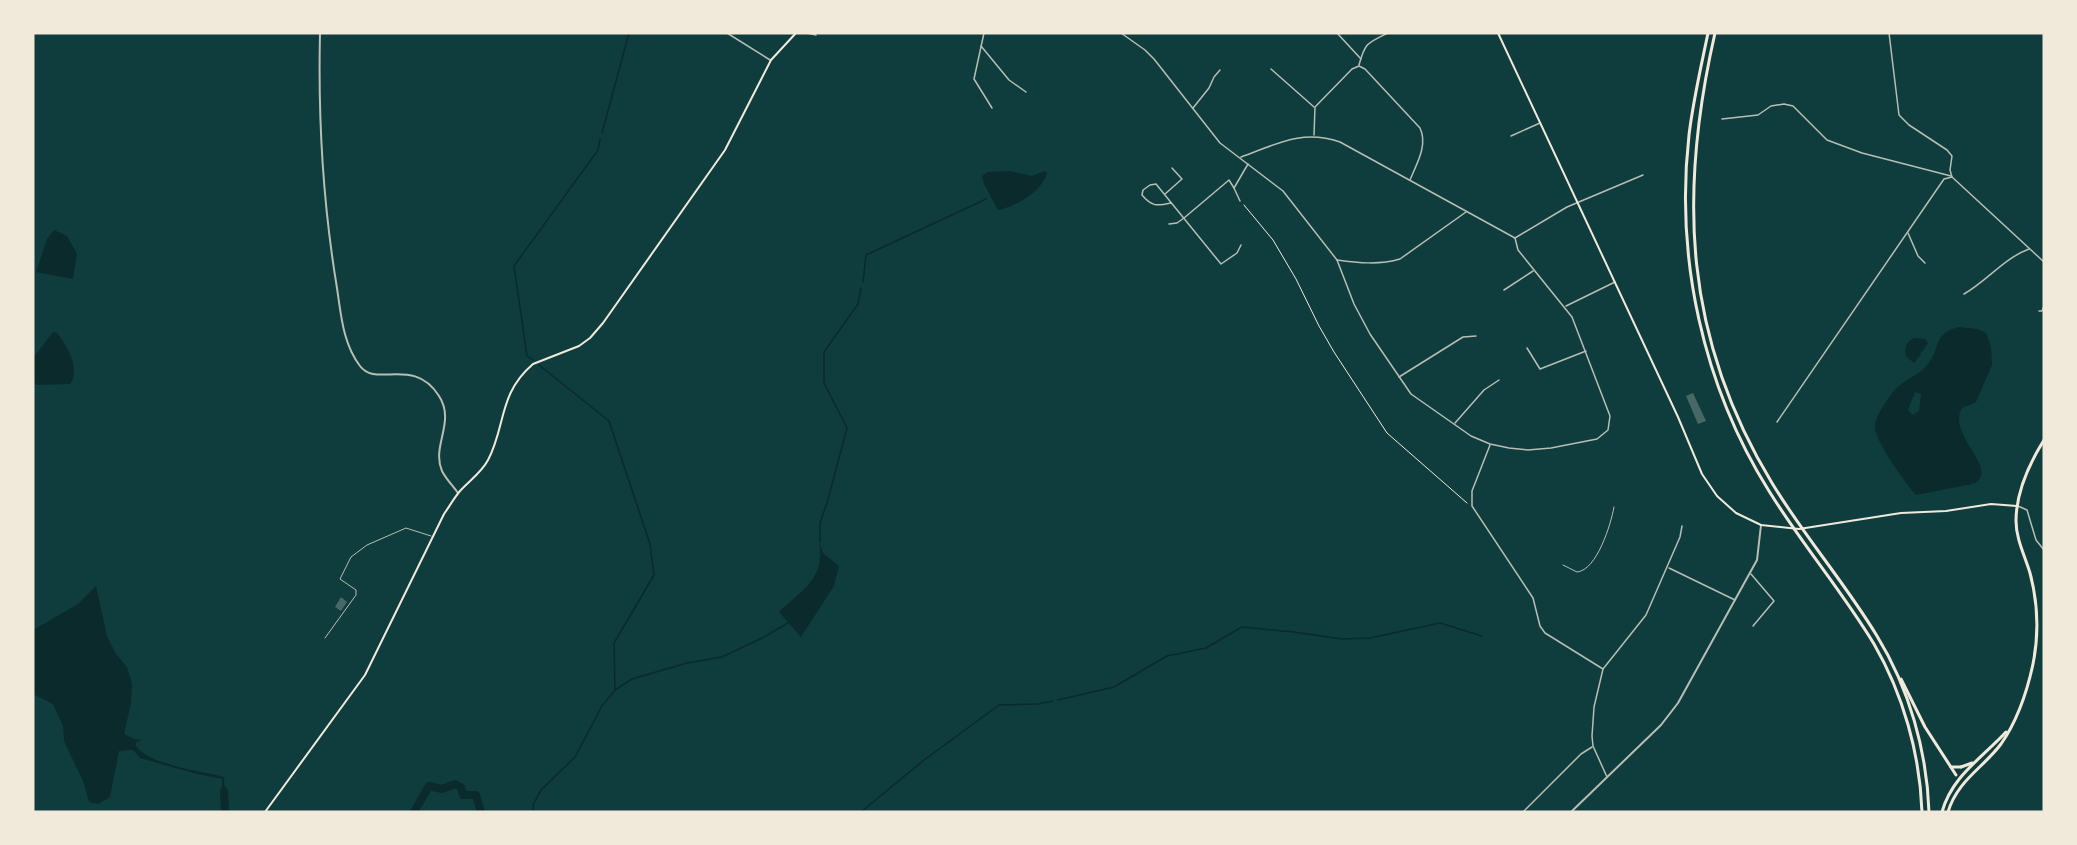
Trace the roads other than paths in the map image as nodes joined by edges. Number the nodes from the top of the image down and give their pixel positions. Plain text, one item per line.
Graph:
1 (320, 33) edge
2 (727, 33) edge
3 (796, 33) edge
4 (807, 33) edge
5 (984, 33) edge
6 (1120, 33) edge
7 (1337, 33) edge
8 (1388, 33) edge
9 (1498, 33) edge
10 (1708, 33) edge
11 (1715, 33) edge
12 (1889, 33) edge
13 (816, 35) dead end
14 (981, 46) junction
15 (1360, 59) junction
16 (771, 60) junction
17 (1359, 66) junction
18 (1271, 69) dead end
19 (1220, 70) dead end
20 (1026, 92) dead end
21 (1315, 107) junction
22 (992, 108) dead end
23 (1193, 108) junction
24 (1722, 119) dead end
25 (1540, 123) junction
26 (1314, 136) junction
27 (1511, 136) dead end
28 (1241, 157) junction
29 (1249, 164) junction
30 (1172, 168) dead end
31 (1643, 175) dead end
32 (1952, 177) junction
33 (1410, 180) junction
34 (1234, 188) junction
35 (1164, 194) junction
36 (1240, 201) road end
37 (1578, 202) junction
38 (1171, 203) junction
39 (1466, 212) junction
40 (1184, 218) junction
41 (1169, 225) dead end
42 (1908, 232) junction
43 (1515, 238) junction
44 (1240, 245) dead end
45 (2029, 249) junction
46 (1336, 260) junction
47 (2044, 262) edge
48 (1925, 263) dead end
49 (1534, 270) junction
50 (1615, 282) junction
51 (1504, 290) dead end
52 (1964, 294) dead end
53 (2044, 306) edge
54 (1565, 307) junction
55 (2039, 311) dead end
56 (1476, 336) dead end
57 (1527, 348) dead end
58 (1586, 351) junction
59 (1399, 378) junction
60 (1499, 380) dead end
61 (1777, 422) dead end
62 (1453, 424) junction
63 (2044, 440) edge
64 (1490, 444) junction
65 (458, 493) junction
66 (2017, 506) junction
67 (1614, 507) dead end
68 (1761, 525) junction
69 (1682, 526) dead end
70 (433, 537) junction
71 (2044, 550) edge
72 (1563, 565) dead end
73 (1668, 567) junction
74 (1750, 574) junction
75 (1736, 600) junction
76 (1753, 626) dead end
77 (325, 638) dead end
78 (1603, 669) junction
79 (1896, 672) junction
80 (2011, 726) junction
81 (1593, 746) junction
82 (1974, 762) junction
83 (1951, 767) junction
84 (1607, 777) junction
85 (1957, 777) junction
86 (1960, 786) junction
87 (265, 812) edge
88 (1523, 812) edge
89 (1571, 812) edge
90 (1922, 812) edge
91 (1929, 812) edge
92 (1942, 812) edge
93 (1948, 812) edge

1 - 65 street
2 - 16 street
3 - 16 main road
4 - 13 street
5 - 14 street
6 - 23 street
7 - 15 street
8 - 15 street
9 - 25 main road
10 - 90 main road
11 - 79 main road
12 - 32 street
14 - 20 street
14 - 22 street
15 - 17 street
16 - 65 main road
17 - 21 street
17 - 33 street
18 - 21 street
19 - 23 street
21 - 26 street
23 - 28 street
24 - 32 street
25 - 27 street
25 - 37 main road
26 - 28 street
26 - 33 street
28 - 29 street
29 - 34 street
29 - 46 street
30 - 35 street
31 - 37 street
32 - 42 street
32 - 45 street
33 - 39 street
34 - 36 street
34 - 40 street
35 - 38 street
35 - 38 street
37 - 43 street
37 - 50 main road
38 - 40 street
39 - 43 street
39 - 46 street
40 - 41 street
40 - 44 street
42 - 48 street
42 - 61 street
43 - 49 street
45 - 47 street
45 - 52 street
46 - 59 street
49 - 51 street
49 - 54 street
50 - 54 street
50 - 68 main road
53 - 55 street
54 - 58 street
56 - 59 street
57 - 58 street
58 - 64 street
59 - 62 street
60 - 62 street
62 - 64 street
63 - 66 main road
64 - 78 street
65 - 70 main road
66 - 68 main road
66 - 71 street
66 - 80 main road
67 - 72 lane
68 - 74 street
69 - 73 street
70 - 77 lane
70 - 87 main road
73 - 75 street
73 - 78 street
74 - 75 street
74 - 76 street
75 - 84 street
78 - 81 street
79 - 83 main road
79 - 91 main road
80 - 82 main road
80 - 86 main road
81 - 84 street
81 - 88 street
82 - 83 main road
82 - 85 main road
83 - 85 main road
84 - 89 street
85 - 86 main road
85 - 92 main road
86 - 93 main road

